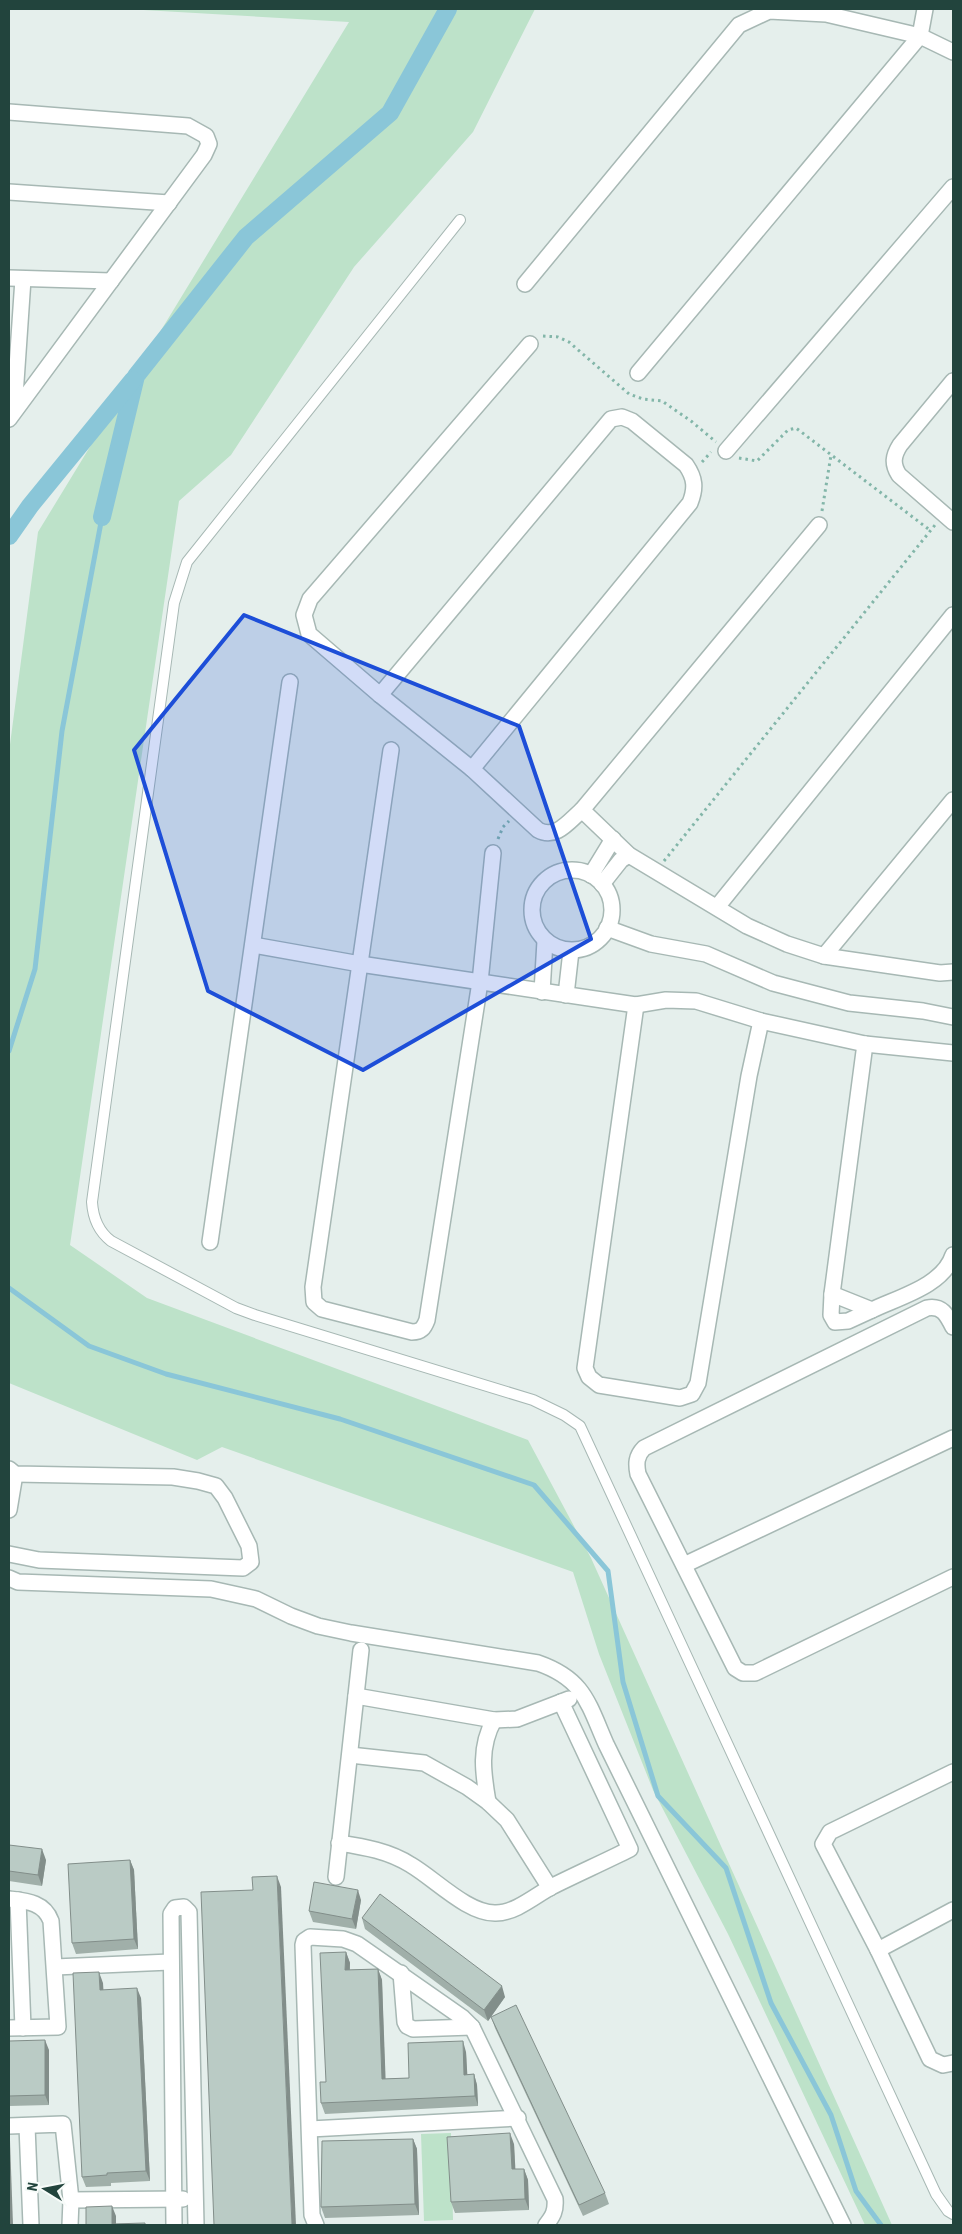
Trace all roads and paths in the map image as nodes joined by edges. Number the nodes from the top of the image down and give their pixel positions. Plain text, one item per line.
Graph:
1 (925, 9) edge
2 (920, 36) junction
3 (953, 52) edge
4 (9, 112) edge
5 (953, 187) edge
6 (9, 192) edge
7 (169, 203) junction
8 (460, 220) dead end
9 (16, 278) edge
10 (111, 281) junction
11 (525, 284) dead end
12 (530, 344) dead end
13 (638, 372) dead end
14 (953, 381) edge
15 (11, 415) edge
16 (719, 451) joint
17 (831, 454) dead end
18 (692, 473) junction
19 (948, 518) edge
20 (819, 525) joint
21 (953, 615) edge
22 (290, 682) dead end
23 (380, 695) junction
24 (391, 750) dead end
25 (472, 769) junction
26 (953, 800) edge
27 (582, 810) junction
28 (518, 812) junction
29 (613, 839) junction
30 (493, 853) joint
31 (629, 855) junction
32 (656, 871) junction
33 (596, 880) junction
34 (717, 907) junction
35 (607, 928) junction
36 (546, 941) junction
37 (253, 945) junction
38 (571, 951) junction
39 (824, 956) junction
40 (360, 964) junction
41 (953, 972) edge
42 (480, 982) junction
43 (542, 992) junction
44 (566, 995) junction
45 (636, 1006) junction
46 (953, 1017) edge
47 (761, 1021) junction
48 (865, 1044) junction
49 (953, 1053) edge
50 (210, 1242) dead end
51 (953, 1255) edge
52 (832, 1294) junction
53 (872, 1310) junction
54 (953, 1327) edge
55 (953, 1438) edge
56 (12, 1472) edge
57 (9, 1510) edge
58 (9, 1554) edge
59 (684, 1565) junction
60 (953, 1577) edge
61 (9, 1578) edge
62 (361, 1650) dead end
63 (582, 1693) junction
64 (356, 1696) junction
65 (561, 1702) junction
66 (494, 1720) junction
67 (350, 1755) junction
68 (953, 1772) edge
69 (488, 1802) junction
70 (339, 1843) junction
71 (336, 1877) dead end
72 (550, 1888) junction
73 (14, 1900) edge
74 (953, 1910) edge
75 (878, 1950) junction
76 (170, 1962) junction
77 (55, 1968) junction
78 (401, 1973) junction
79 (472, 2027) junction
80 (16, 2028) edge
81 (953, 2063) edge
82 (518, 2118) junction
83 (9, 2126) edge
84 (27, 2126) junction
85 (310, 2129) junction
86 (173, 2199) junction
87 (194, 2199) junction
88 (70, 2200) junction
89 (953, 2214) edge
90 (31, 2225) edge
91 (70, 2225) edge
92 (174, 2225) edge
93 (196, 2225) edge
94 (316, 2225) edge
95 (546, 2225) edge
96 (843, 2225) edge

1 - 2 street
2 - 3 street
2 - 11 street
2 - 13 street
4 - 7 street
5 - 16 street
6 - 7 street
7 - 10 street
8 - 89 lane
9 - 10 street
9 - 15 street
10 - 15 street
12 - 23 street
14 - 19 street
16 - 18 path
17 - 20 path
18 - 23 street
18 - 25 street
19 - 32 path
20 - 27 street
21 - 34 street
22 - 37 street
23 - 25 street
24 - 40 street
25 - 28 street
26 - 39 street
27 - 28 street
27 - 29 street
28 - 30 path
29 - 31 street
29 - 33 street
30 - 42 street
31 - 32 street
31 - 33 street
32 - 34 street
33 - 35 street
33 - 36 street
34 - 39 street
35 - 38 street
35 - 46 street
36 - 38 street
36 - 43 street
37 - 40 street
37 - 50 street
38 - 44 street
39 - 41 street
40 - 42 street
40 - 42 street
42 - 43 street
43 - 44 street
44 - 45 street
45 - 47 street
45 - 47 street
47 - 48 street
48 - 49 street
48 - 52 street
51 - 53 street
52 - 53 street
52 - 53 street
54 - 59 street
55 - 59 street
56 - 57 street
56 - 58 street
59 - 60 street
61 - 63 street
62 - 64 street
63 - 65 street
63 - 96 street
64 - 66 street
64 - 67 street
65 - 66 street
65 - 72 street
66 - 69 street
67 - 69 street
67 - 70 street
68 - 75 street
69 - 72 street
70 - 71 street
70 - 72 street
73 - 77 street
73 - 80 street
74 - 75 street
75 - 81 street
76 - 77 street
76 - 86 street
76 - 87 street
77 - 80 street
78 - 79 street
78 - 79 street
78 - 85 street
79 - 82 street
82 - 85 street
82 - 95 street
83 - 84 street
84 - 88 street
84 - 90 street
85 - 94 street
86 - 87 street
86 - 88 street
86 - 92 street
87 - 93 street
88 - 91 street

